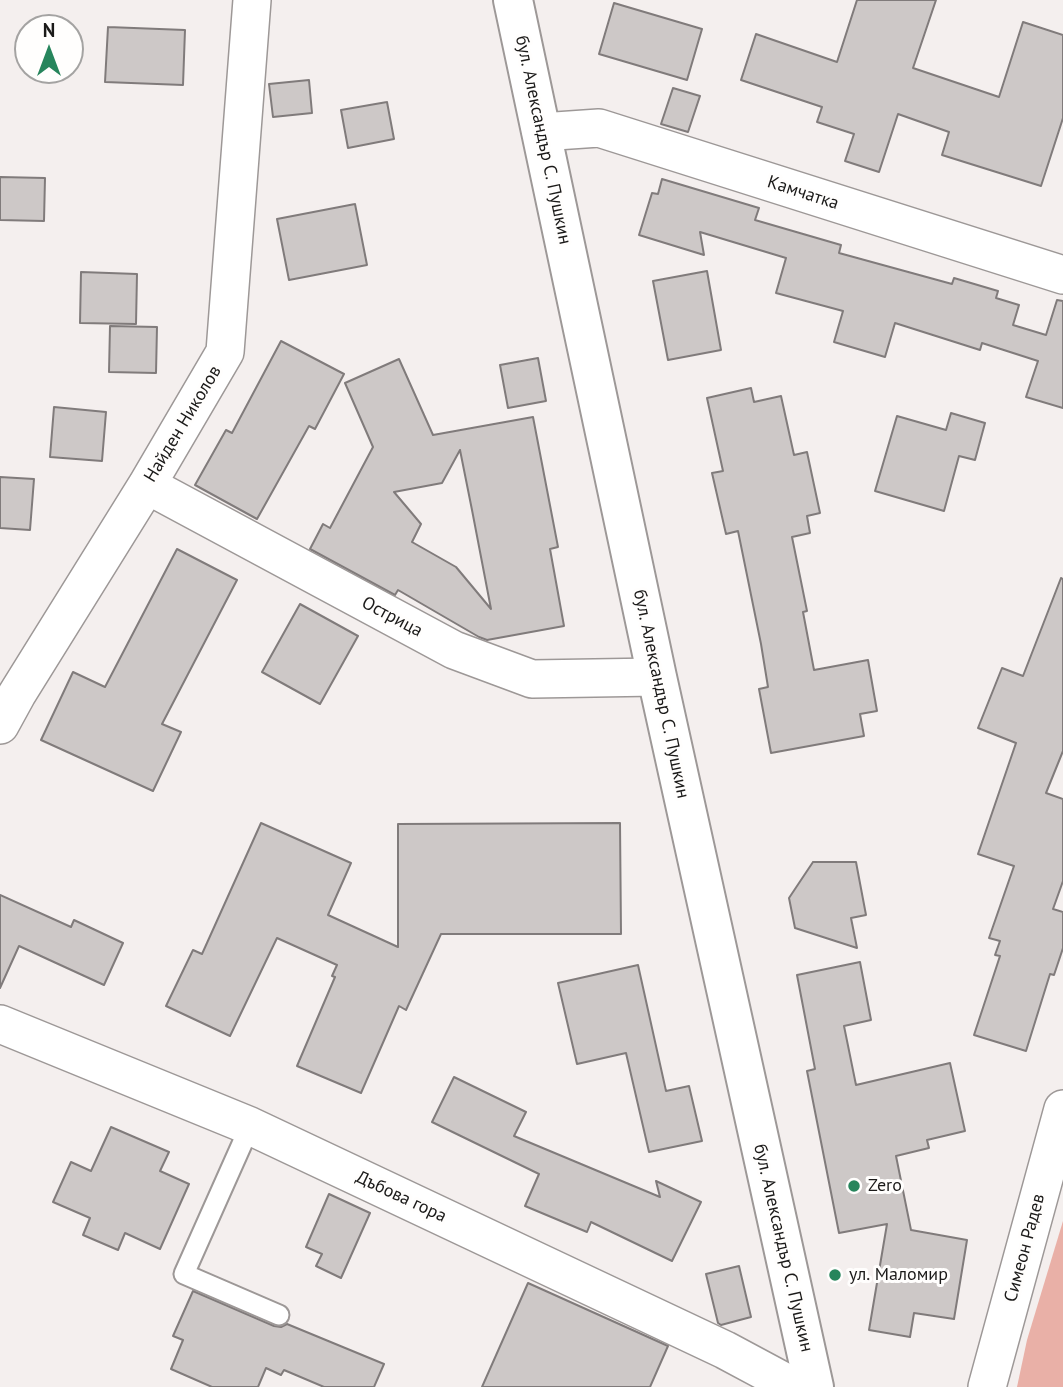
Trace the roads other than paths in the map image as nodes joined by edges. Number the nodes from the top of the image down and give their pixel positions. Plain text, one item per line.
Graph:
1 (252, 0) edge
2 (513, 0) edge
3 (541, 132) junction
4 (1063, 275) edge
5 (147, 485) junction
6 (657, 677) junction
7 (0, 725) edge
8 (0, 1024) edge
9 (1063, 1109) edge
10 (250, 1126) junction
11 (279, 1315) dead end
12 (794, 1387) edge
13 (814, 1387) edge
14 (987, 1387) edge

1 - 5 street, Найден Николов
2 - 3 main road, бул. Александър С. Пушкин
3 - 4 street, Камчатка
3 - 6 main road, бул. Александър С. Пушкин
5 - 6 street, Острица
5 - 7 street, Найден Николов
6 - 13 main road, бул. Александър С. Пушкин
8 - 10 street, Дъбова гора
9 - 14 street, Симеон Радев
10 - 11 lane
10 - 12 street, Дъбова гора

